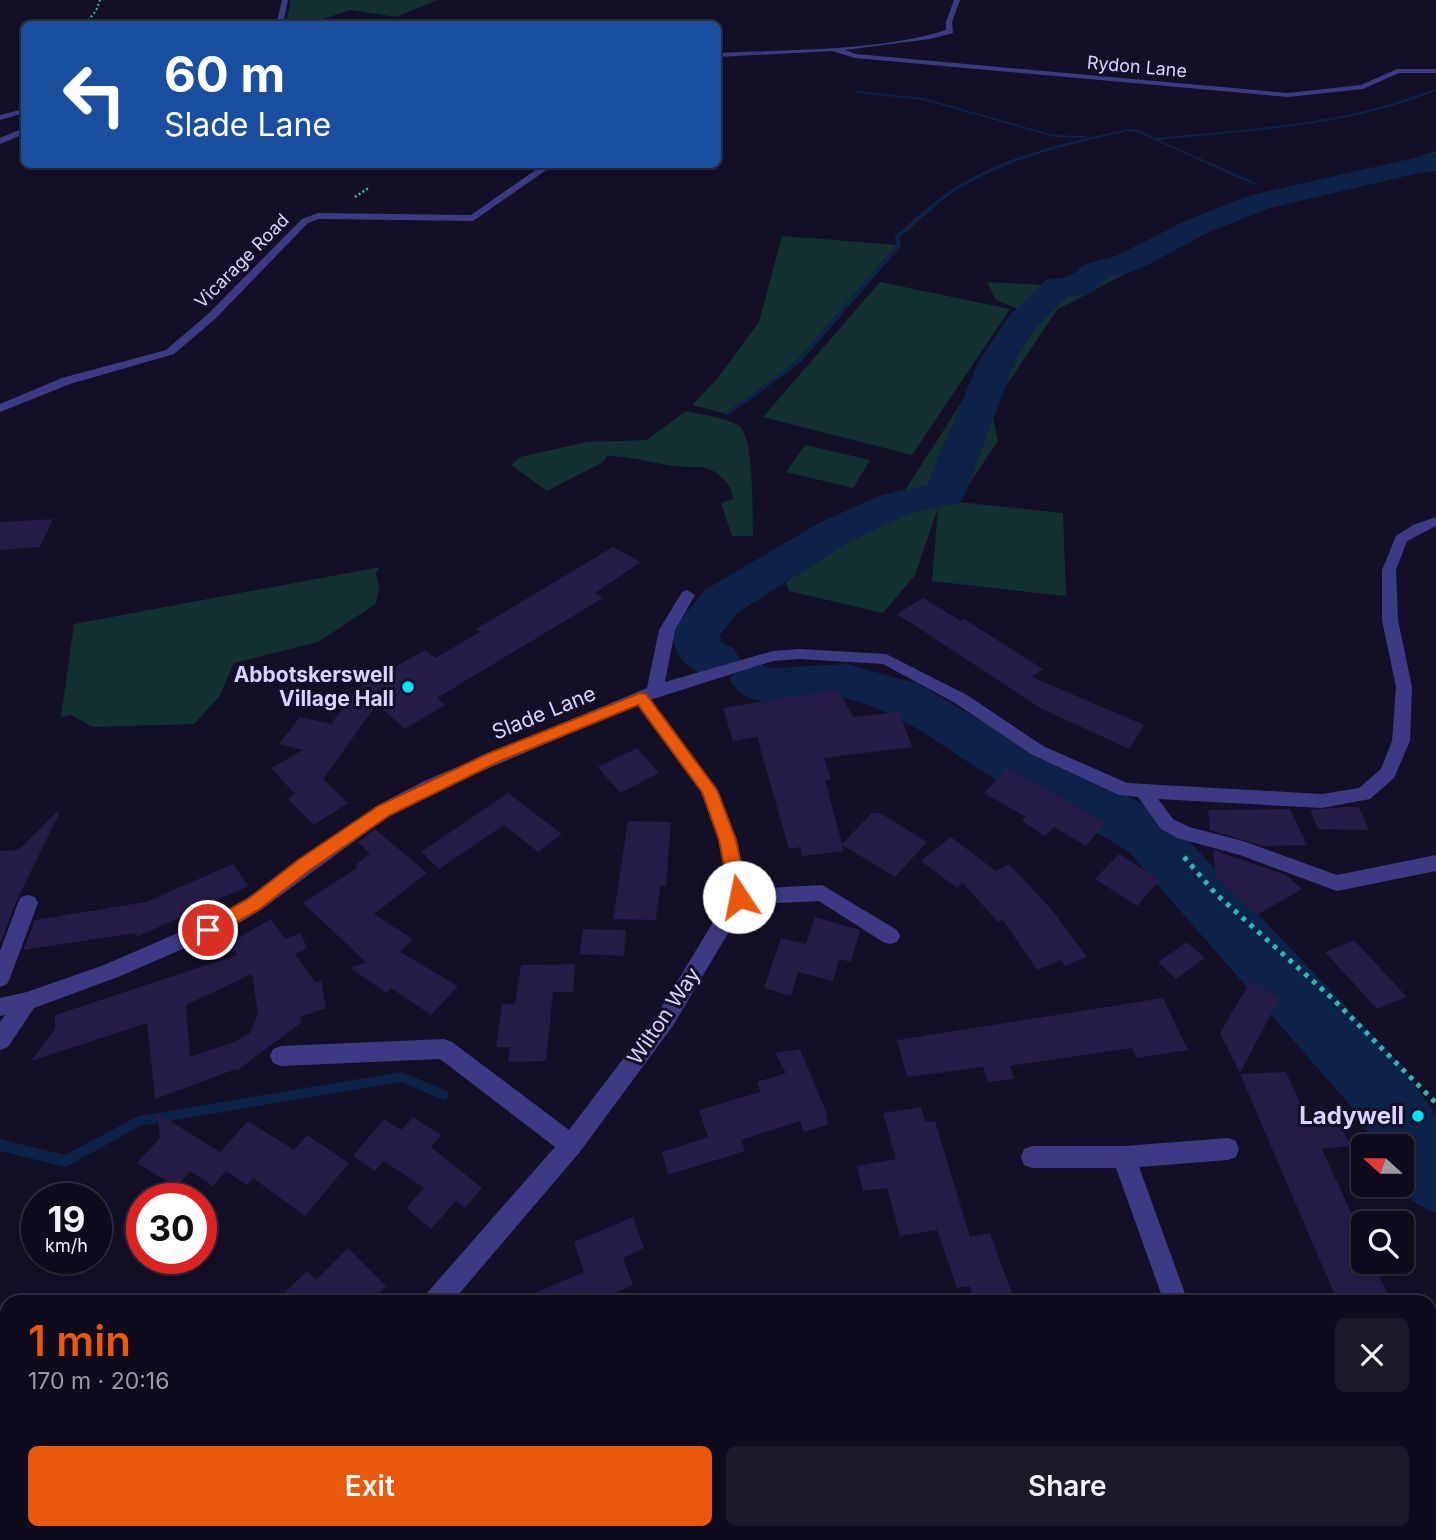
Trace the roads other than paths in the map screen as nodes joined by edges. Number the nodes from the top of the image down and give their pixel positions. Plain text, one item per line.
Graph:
1 (285, 0) edge
2 (957, 0) edge
3 (277, 21) edge
4 (834, 49) junction
5 (721, 55) edge
6 (1436, 71) edge
7 (21, 112) edge
8 (0, 118) edge
9 (21, 132) edge
10 (0, 141) edge
11 (545, 168) edge
12 (0, 408) edge
13 (1436, 521) edge
14 (687, 595) dead end
15 (648, 695) junction
16 (1134, 791) junction
17 (1436, 863) edge
18 (739, 897) junction
19 (28, 903) dead end
20 (890, 936) dead end
21 (0, 978) edge
22 (27, 1001) junction
23 (0, 1007) edge
24 (0, 1040) edge
25 (281, 1056) dead end
26 (571, 1145) junction
27 (1228, 1149) dead end
28 (1032, 1157) dead end
29 (1124, 1157) junction
30 (442, 1295) edge
31 (1173, 1295) edge

1 - 3 street
2 - 4 street
4 - 5 street
4 - 6 street, Rydon Lane
7 - 8 street
9 - 10 street
11 - 12 street, Vicarage Road
13 - 16 street
14 - 15 street
15 - 16 street, Slade Lane
15 - 18 street
15 - 22 street, Slade Lane
16 - 17 street
18 - 20 street
18 - 26 street, Wilton Way
19 - 21 street
22 - 23 street, Slade Lane
22 - 24 street
25 - 26 street
26 - 30 street, Wilton Way
27 - 29 street
28 - 29 street
29 - 31 street

